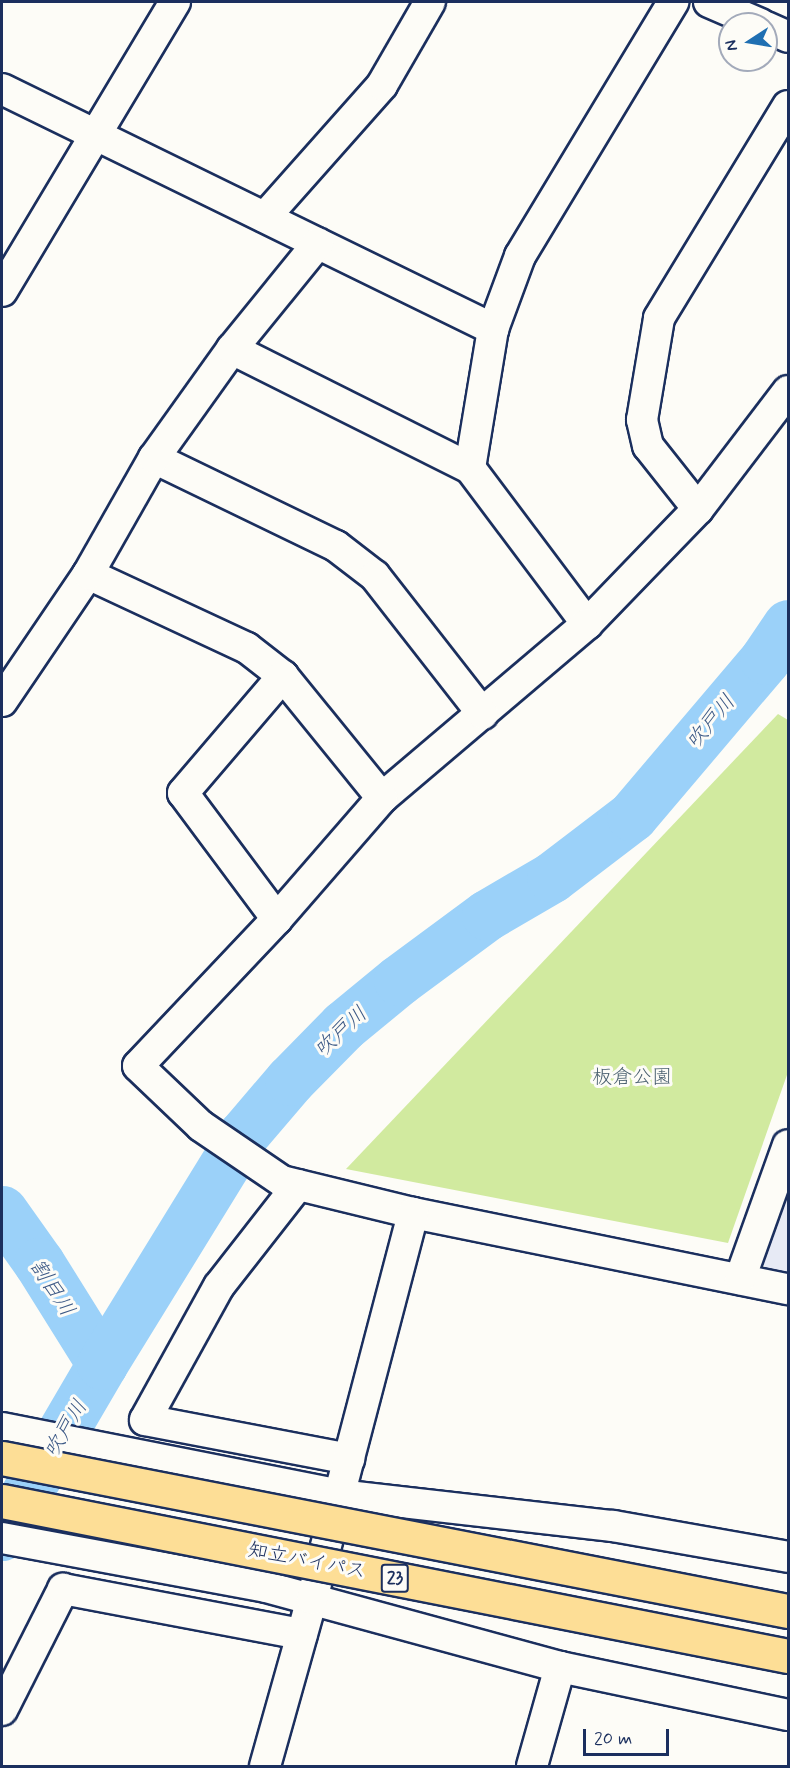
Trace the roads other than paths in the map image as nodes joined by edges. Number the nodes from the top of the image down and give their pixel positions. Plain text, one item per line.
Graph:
1 (175, 2) edge
2 (430, 2) edge
3 (674, 2) edge
4 (709, 2) edge
5 (732, 12) edge
6 (2, 89) edge
7 (789, 106) edge
8 (97, 134) junction
9 (265, 216) junction
10 (318, 243) junction
11 (2, 291) edge
12 (493, 329) junction
13 (232, 349) junction
14 (789, 391) edge
15 (154, 458) junction
16 (470, 468) junction
17 (698, 509) junction
18 (88, 574) junction
19 (587, 624) junction
20 (283, 676) junction
21 (2, 701) edge
22 (483, 714) junction
23 (382, 798) junction
24 (277, 919) junction
25 (789, 1145) edge
26 (290, 1183) junction
27 (413, 1213) junction
28 (740, 1279) junction
29 (789, 1289) edge
30 (2, 1428) edge
31 (2, 1458) edge
32 (349, 1459) junction
33 (340, 1494) junction
34 (2, 1501) edge
35 (2, 1538) edge
36 (789, 1557) edge
37 (312, 1599) junction
38 (789, 1611) edge
39 (302, 1634) junction
40 (789, 1656) edge
41 (560, 1667) junction
42 (2, 1710) edge
43 (789, 1715) edge
44 (265, 1767) edge
45 (532, 1767) edge

1 - 8 street
2 - 9 street
3 - 12 street
4 - 5 street
6 - 8 street
7 - 17 street
8 - 9 street
8 - 11 street
9 - 10 street
10 - 12 street
10 - 13 street
12 - 16 street
13 - 15 street
13 - 16 street
14 - 17 street
15 - 18 street
15 - 22 street
16 - 19 street
17 - 19 street
18 - 20 street
18 - 21 street
19 - 22 street
20 - 23 street
20 - 24 street
22 - 23 street
23 - 24 street
24 - 26 street
25 - 28 street
26 - 27 street
26 - 32 street
27 - 28 street
27 - 32 street
28 - 29 street
30 - 33 street
31 - 38 highway, 23, bridge
32 - 33 street
33 - 36 street
33 - 37 street
34 - 40 highway, 知立バイパス / 23, bridge
35 - 37 street
37 - 39 street
37 - 41 street
39 - 42 street
39 - 44 street
41 - 43 street
41 - 45 street

